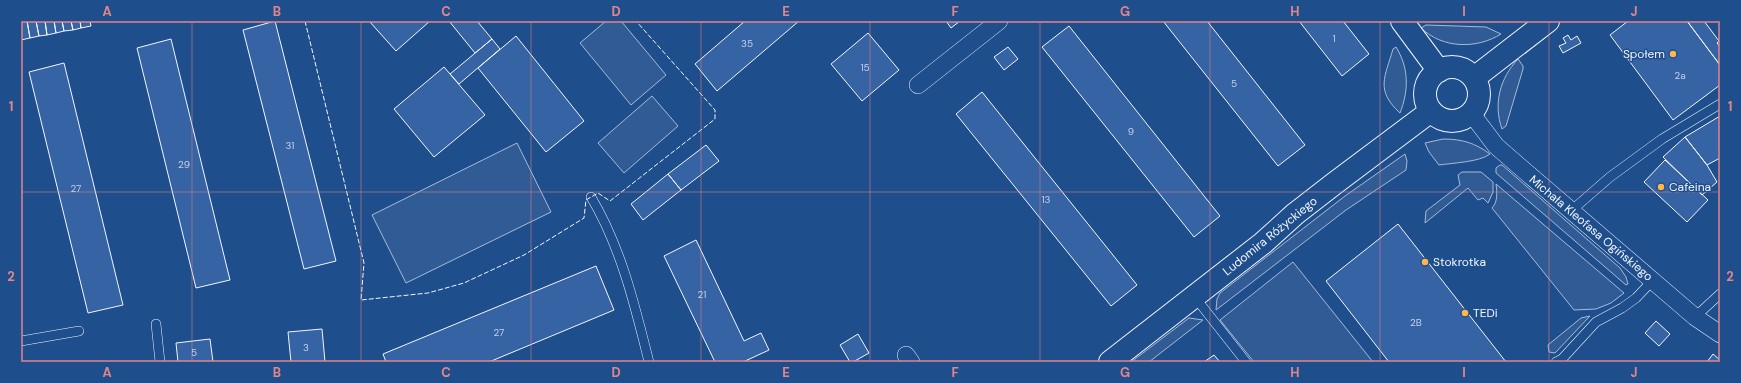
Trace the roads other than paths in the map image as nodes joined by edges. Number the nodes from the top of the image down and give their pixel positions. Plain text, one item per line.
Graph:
1 (999, 21) edge
2 (1402, 21) edge
3 (1548, 21) edge
4 (1439, 71) junction
5 (1474, 78) junction
6 (918, 85) dead end
7 (1720, 104) edge
8 (1431, 111) junction
9 (1471, 113) junction
10 (591, 197) dead end
11 (1571, 212) junction
12 (1653, 280) junction
13 (1720, 294) edge
14 (1194, 296) junction
15 (1695, 317) junction
16 (156, 324) dead end
17 (79, 331) dead end
18 (1720, 334) edge
19 (21, 341) edge
20 (160, 362) edge
21 (648, 362) edge
22 (1110, 362) edge
23 (1246, 362) edge
24 (1556, 362) edge

1 - 6 street
2 - 4 street
3 - 5 street
4 - 5 street
4 - 8 street
5 - 9 street
7 - 11 lane
8 - 9 street
8 - 14 street, Ludomira Różyckiego
9 - 11 street, Michała Kleofasa Ogińskiego
10 - 21 lane
11 - 12 street, Michała Kleofasa Ogińskiego
12 - 15 street, Michała Kleofasa Ogińskiego
12 - 24 lane
13 - 15 lane
14 - 22 street, Ludomira Różyckiego
14 - 23 lane
15 - 18 street, Michała Kleofasa Ogińskiego
16 - 20 lane
17 - 19 lane

